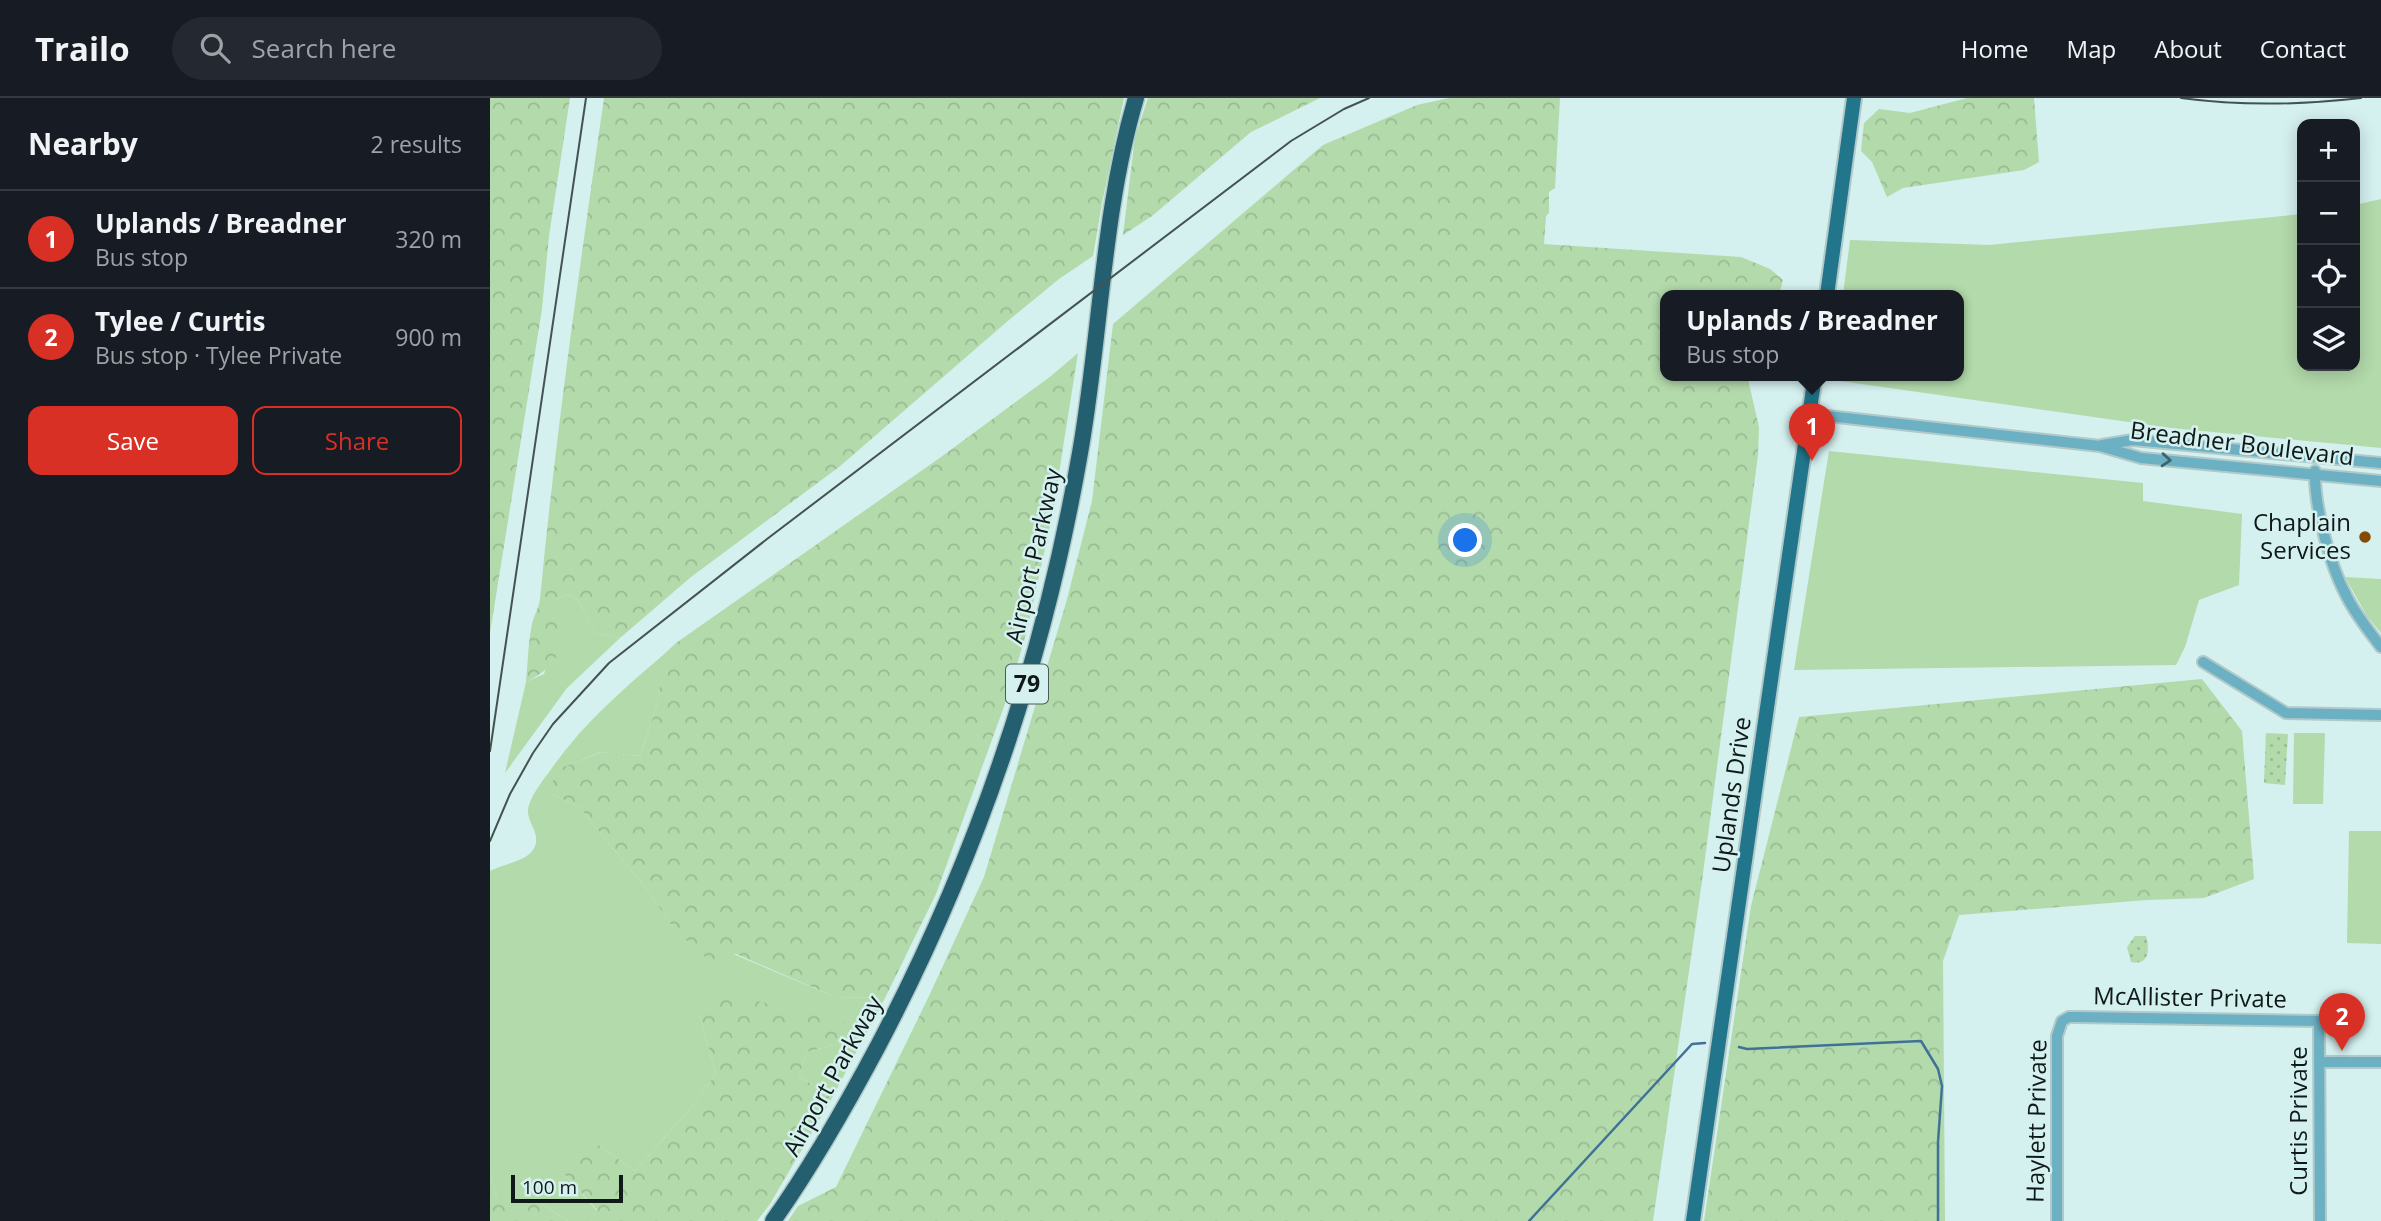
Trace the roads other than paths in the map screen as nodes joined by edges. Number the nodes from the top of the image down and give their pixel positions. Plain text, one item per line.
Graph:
1 (1136, 98) edge
2 (1854, 98) edge
3 (1828, 290) edge
4 (1814, 381) edge
5 (1810, 414) junction
6 (2100, 446) junction
7 (2316, 457) junction
8 (2381, 463) edge
9 (2315, 475) junction
10 (2381, 481) edge
11 (2381, 646) edge
12 (2203, 662) dead end
13 (2381, 715) edge
14 (2062, 1021) joint
15 (2319, 1021) joint
16 (2320, 1062) junction
17 (2381, 1062) edge
18 (773, 1221) edge
19 (1693, 1221) edge
20 (2057, 1221) edge
21 (2320, 1221) edge

1 - 18 highway, Airport Parkway / 79
2 - 3 main road
4 - 5 main road, Uplands Drive
5 - 6 street, Breadner Boulevard
5 - 19 main road, Uplands Drive
6 - 7 street, Breadner Boulevard
6 -> 9 street, Breadner Boulevard
7 - 8 street, Breadner Boulevard
7 - 9 street
9 - 10 street, Breadner Boulevard
9 - 11 street
12 - 13 street
14 - 15 street, McAllister Private
14 - 20 street, Haylett Private
15 - 16 street, Curtis Private
16 - 17 street
16 - 21 street, Curtis Private

